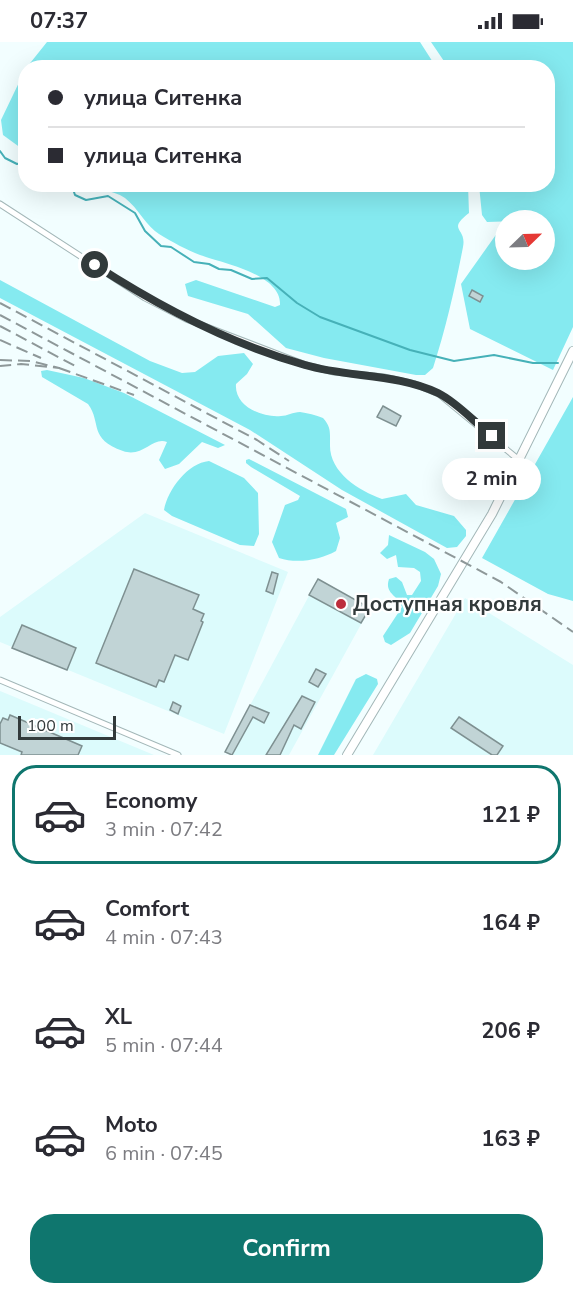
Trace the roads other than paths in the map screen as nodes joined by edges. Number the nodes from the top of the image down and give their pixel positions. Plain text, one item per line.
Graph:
1 (0, 204) edge
2 (573, 351) edge
3 (519, 460) junction
4 (0, 680) edge
5 (178, 755) edge
6 (347, 755) edge

1 - 3 street
2 - 3 main road
3 - 6 main road
4 - 5 street

